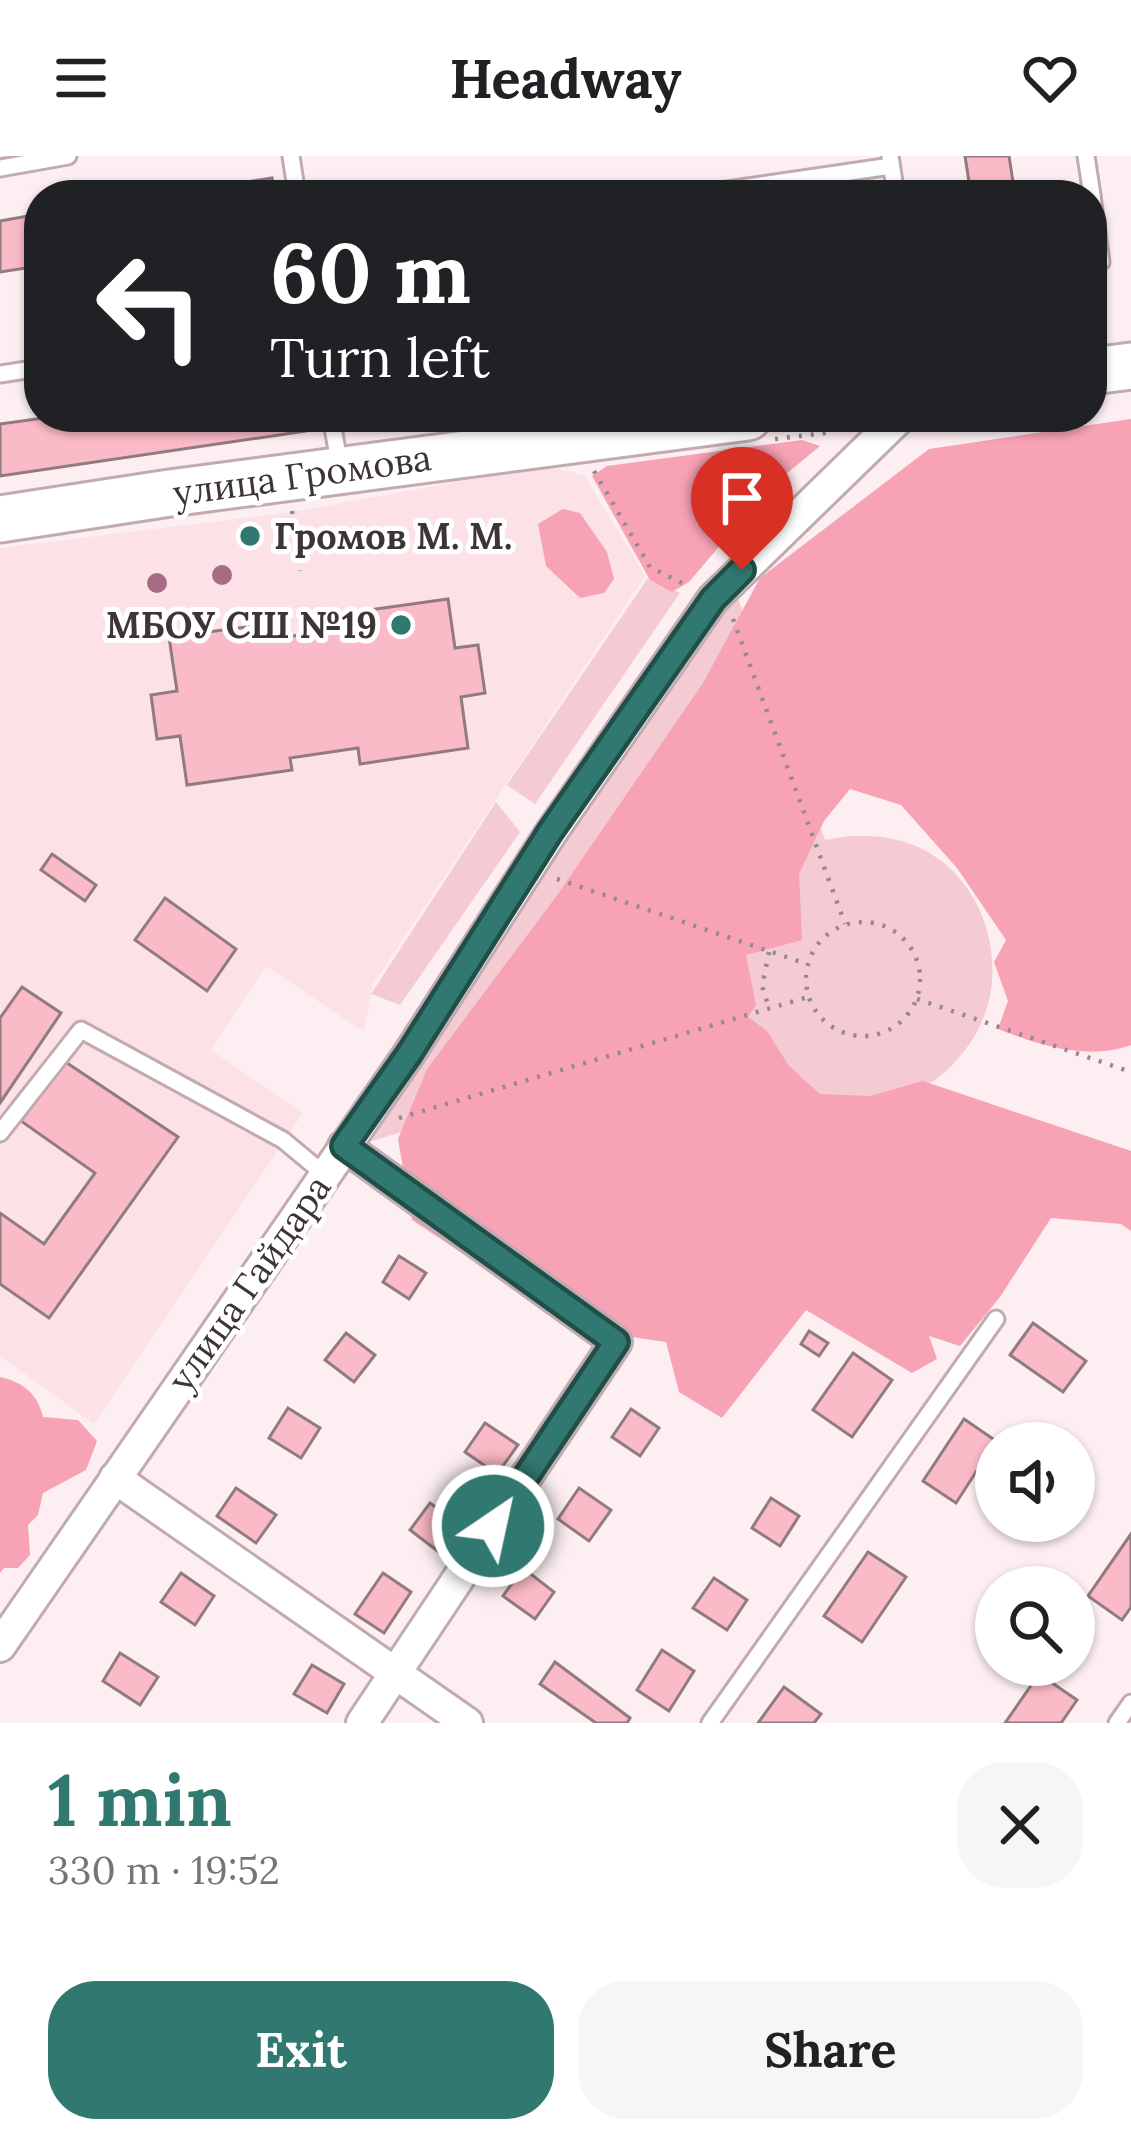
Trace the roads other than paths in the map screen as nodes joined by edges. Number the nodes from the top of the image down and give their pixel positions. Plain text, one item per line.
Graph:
1 (68, 156) edge
2 (891, 161) edge
3 (0, 168) edge
4 (780, 180) edge
5 (334, 432) edge
6 (633, 432) edge
7 (885, 432) edge
8 (340, 470) junction
9 (0, 519) edge
10 (0, 1133) edge
11 (349, 1138) junction
12 (325, 1174) junction
13 (996, 1319) dead end
14 (115, 1478) junction
15 (5, 1628) edge
16 (395, 1673) junction
17 (1131, 1703) edge
18 (362, 1723) edge
19 (466, 1723) edge
20 (710, 1723) edge
21 (1117, 1723) edge

1 - 3 lane
2 - 4 lane
5 - 8 lane
6 - 8 street, улица Громова
7 - 11 street, улица Гайдара
8 - 9 street, улица Громова
10 - 12 lane
11 - 12 street, улица Гайдара
11 - 16 street
12 - 14 street, улица Гайдара
13 - 20 lane
14 - 15 street, улица Гайдара
14 - 16 street
16 - 18 street
16 - 19 street
17 - 21 lane

